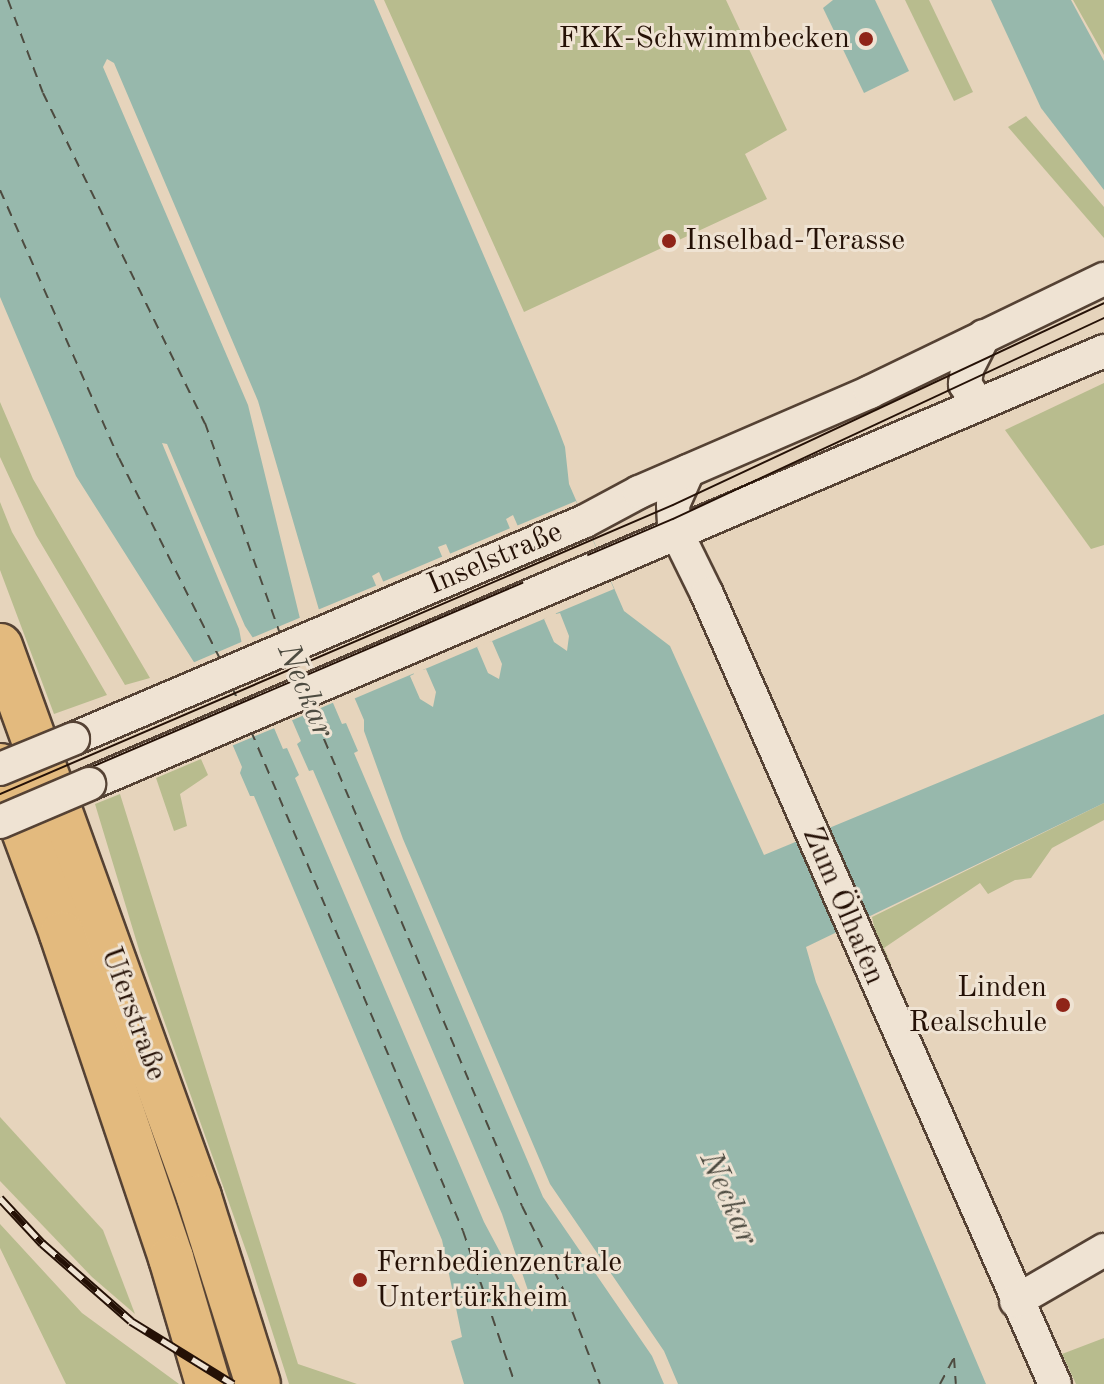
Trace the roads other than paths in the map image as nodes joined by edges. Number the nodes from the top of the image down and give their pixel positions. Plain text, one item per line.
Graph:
1 (1104, 279) edge
2 (984, 336) junction
3 (1104, 351) edge
4 (978, 404) junction
5 (688, 471) junction
6 (677, 534) junction
7 (0, 646) edge
8 (0, 768) edge
9 (0, 822) edge
10 (1104, 1250) edge
11 (1016, 1301) junction
12 (208, 1384) edge
13 (258, 1384) edge
14 (1055, 1384) edge

1 - 2 street, Inselstraße
2 - 4 street
2 - 5 street, Inselstraße
3 - 4 street, Inselstraße
4 - 6 street, Inselstraße
5 - 6 street, Zum Ölhafen
5 - 8 street, Inselstraße, bridge
6 - 9 street, Inselstraße, bridge
6 - 11 street, Zum Ölhafen
7 - 13 highway, Uferstraße
8 - 12 highway, Uferstraße
10 - 11 street
11 - 14 street, Zum Ölhafen

